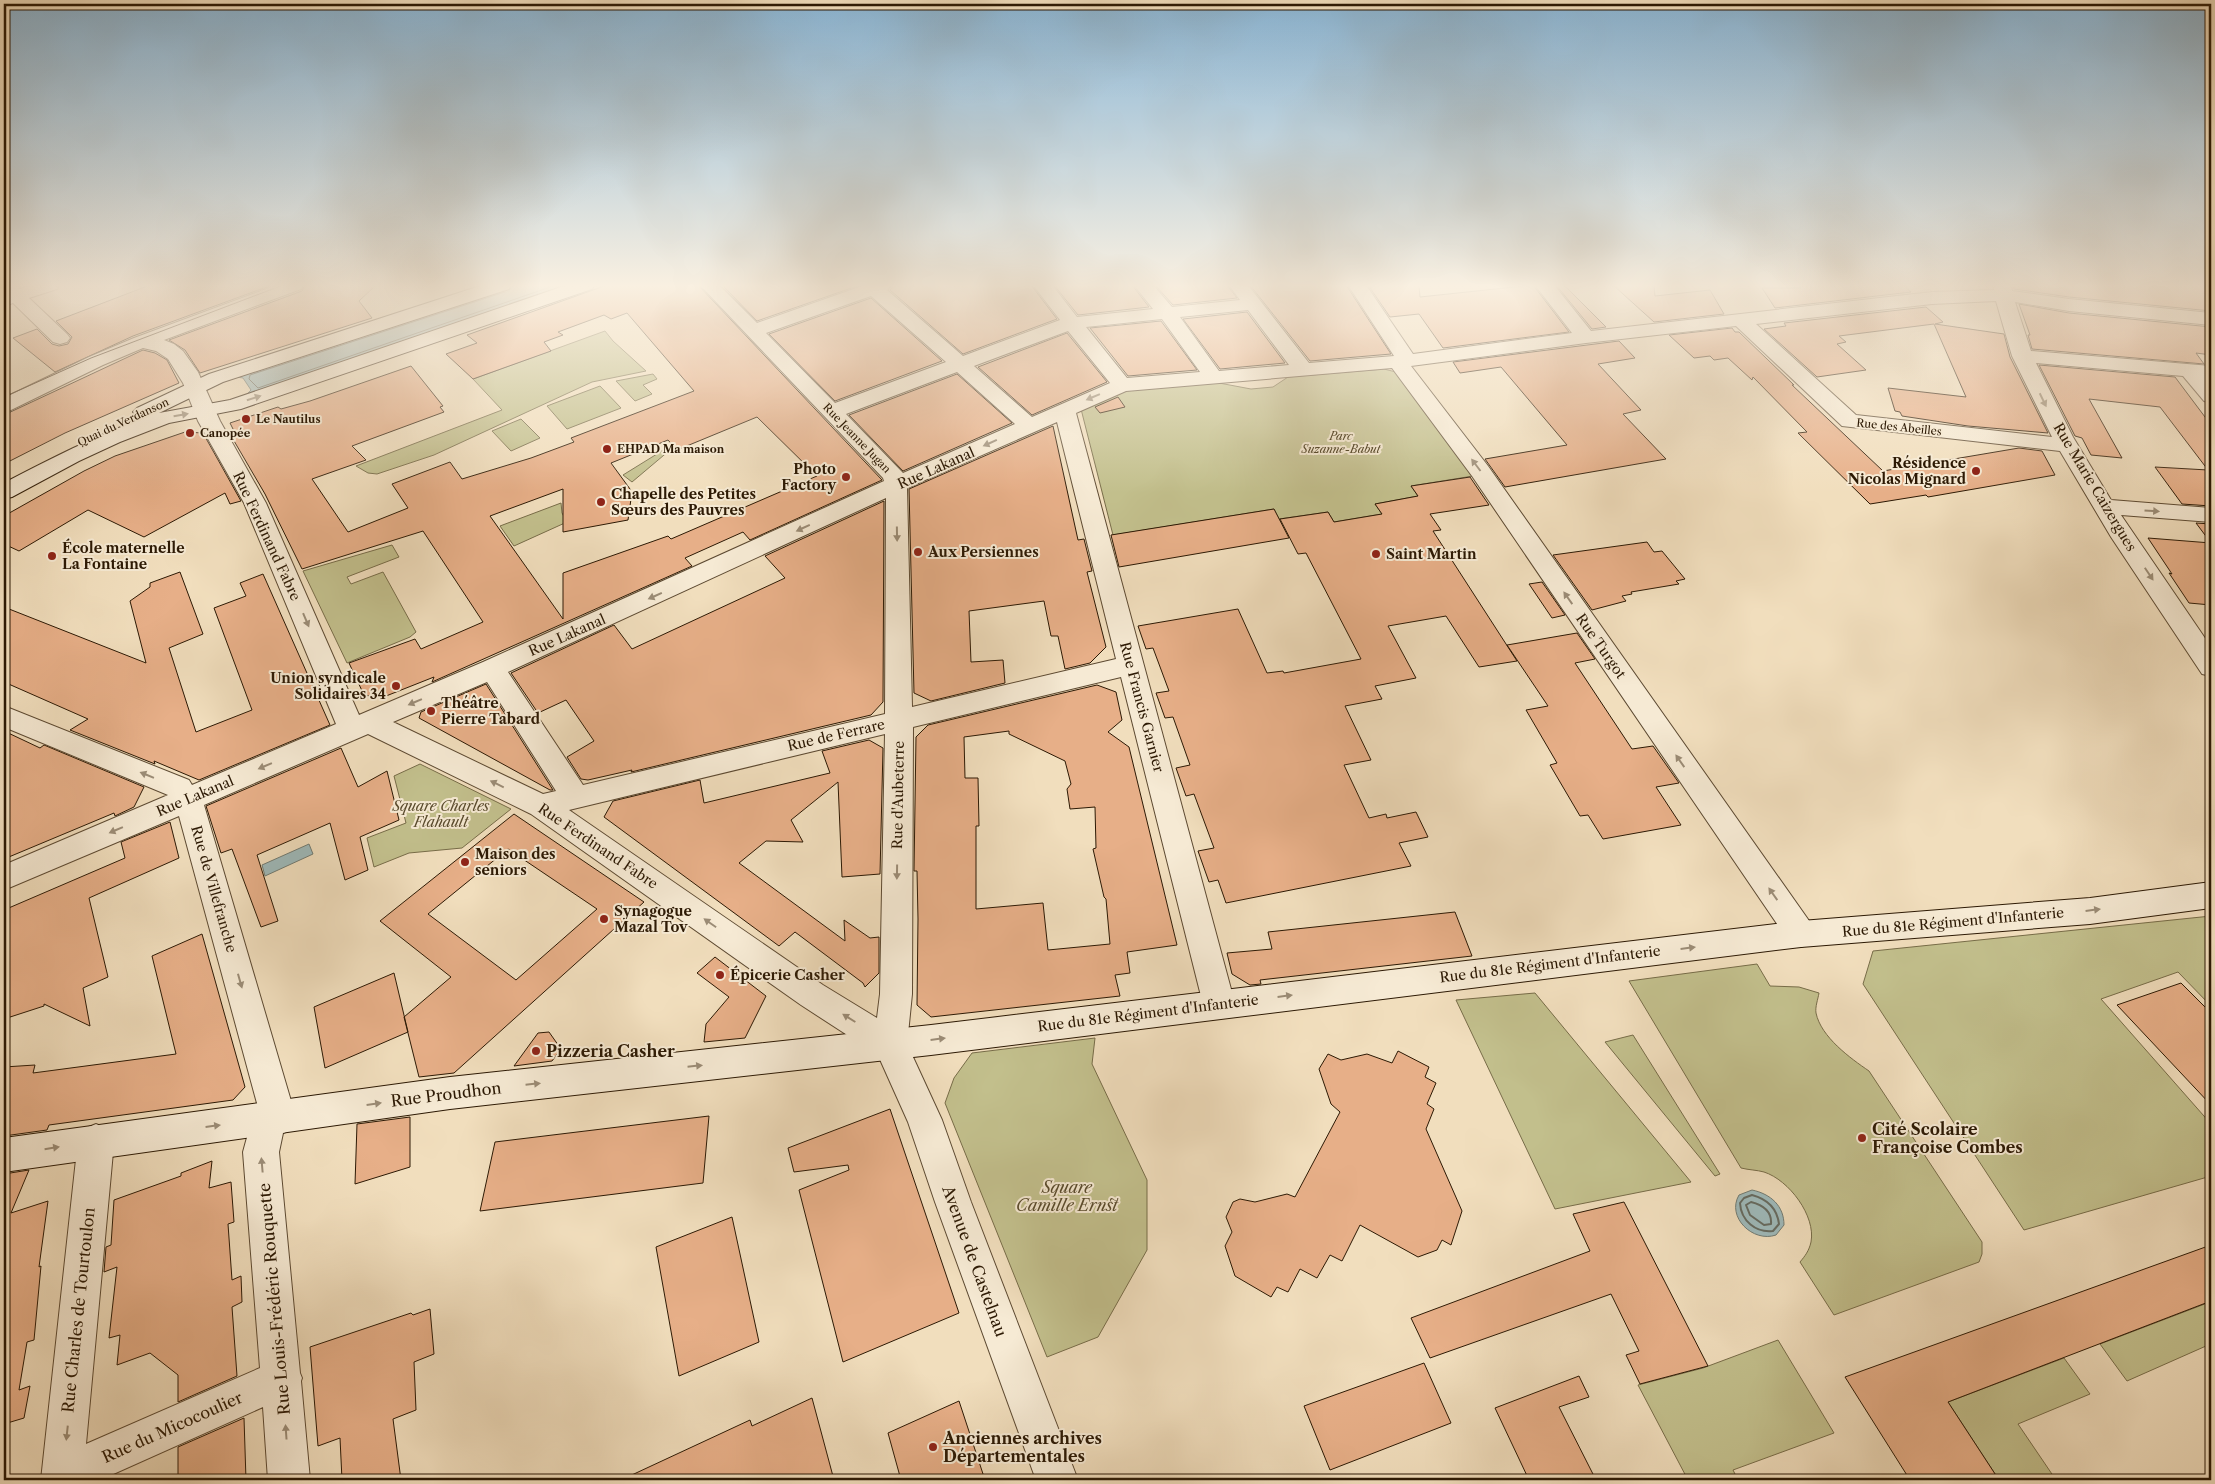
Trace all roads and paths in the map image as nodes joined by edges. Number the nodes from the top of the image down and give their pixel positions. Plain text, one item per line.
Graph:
1 (86, 354) edge
2 (112, 354) edge
3 (174, 354) edge
4 (288, 354) edge
5 (383, 354) edge
6 (776, 354) edge
7 (950, 354) edge
8 (987, 354) edge
9 (1097, 354) edge
10 (1197, 354) edge
11 (1291, 354) edge
12 (1398, 354) edge
13 (1447, 354) edge
14 (1778, 354) edge
15 (2022, 356) joint
16 (1401, 360) junction
17 (96, 361) junction
18 (960, 364) junction
19 (2189, 370) junction
20 (1304, 371) junction
21 (2211, 372) edge
22 (1214, 378) junction
23 (1122, 385) junction
24 (195, 386) junction
25 (2211, 397) edge
26 (4, 406) edge
27 (1064, 409) junction
28 (206, 410) junction
29 (831, 412) junction
30 (1030, 426) junction
31 (2066, 445) junction
32 (4, 482) edge
33 (896, 486) junction
34 (4, 492) edge
35 (2104, 507) junction
36 (2211, 515) edge
37 (1132, 665) junction
38 (2211, 667) edge
39 (492, 669) junction
40 (4, 716) edge
41 (899, 720) junction
42 (360, 726) junction
43 (576, 798) junction
44 (187, 800) junction
45 (541, 806) junction
46 (4, 878) edge
47 (2211, 895) edge
48 (1801, 934) junction
49 (1219, 1004) junction
50 (890, 1044) junction
51 (274, 1118) junction
52 (96, 1141) junction
53 (4, 1155) edge
54 (282, 1378) junction
55 (62, 1478) edge
56 (289, 1480) edge
57 (1057, 1480) edge

1 - 17 street
2 - 17 street
3 - 24 street, Rue Ferdinand Fabre
4 - 24 street, Quai du Verdanson
28 -> 5 street, Quai du Verdanson
6 - 29 street, Rue Jeanne Jugan
7 - 18 street
8 - 18 street
9 - 23 street
10 - 22 street
11 - 20 street
12 - 16 street, Rue Turgot
13 - 16 street, Rue Lakanal
14 - 31 street, Rue des Abeilles
15 - 19 street
15 -> 31 street, Rue Marie Caizergues
16 - 20 street, Rue Lakanal
48 -> 16 street, Rue Turgot
17 - 26 street
18 - 29 street
18 - 30 street
19 - 21 street
19 - 25 street
20 - 22 street, Rue Lakanal
22 - 23 street, Rue Lakanal
23 -> 27 street, Rue Lakanal
24 - 28 street, Rue Ferdinand Fabre
24 - 32 street, Quai du Verdanson
27 - 30 street, Rue Lakanal
27 - 37 street, Rue Francis Garnier
34 -> 28 street, Quai du Verdanson
28 -> 42 street, Rue Ferdinand Fabre
29 - 33 street, Rue Jeanne Jugan
30 -> 33 street, Rue Lakanal
31 - 35 street, Rue Marie Caizergues
33 -> 39 street, Rue Lakanal
33 -> 41 street, Rue d'Aubeterre
35 -> 36 street
35 -> 38 street, Rue Marie Caizergues
37 - 41 street, Rue de Ferrare
37 - 49 street, Rue Francis Garnier
39 -> 42 street, Rue Lakanal
39 - 43 street
44 -> 40 street, Rue de Villefranche
41 - 43 street, Rue de Ferrare
41 -> 50 street, Rue d'Aubeterre
42 -> 44 street, Rue Lakanal
45 -> 42 street, Rue Ferdinand Fabre
43 - 45 street, Rue de Ferrare
44 -> 46 street, Rue Lakanal
44 -> 51 street, Rue de Villefranche
50 -> 45 street, Rue Ferdinand Fabre
48 -> 47 street, Rue du 81e Régiment d'Infanterie
49 -> 48 street, Rue du 81e Régiment d'Infanterie
50 -> 49 street, Rue du 81e Régiment d'Infanterie
51 -> 50 street, Rue Proudhon
50 - 57 street, Avenue de Castelnau
52 -> 51 street, Rue Proudhon
54 -> 51 street, Rue Louis-Frédéric Rouquette
53 -> 52 street, Rue Proudhon
52 -> 55 street, Rue Charles de Tourtoulon
54 - 55 street, Rue du Micocoulier
56 -> 54 street, Rue Louis-Frédéric Rouquette

